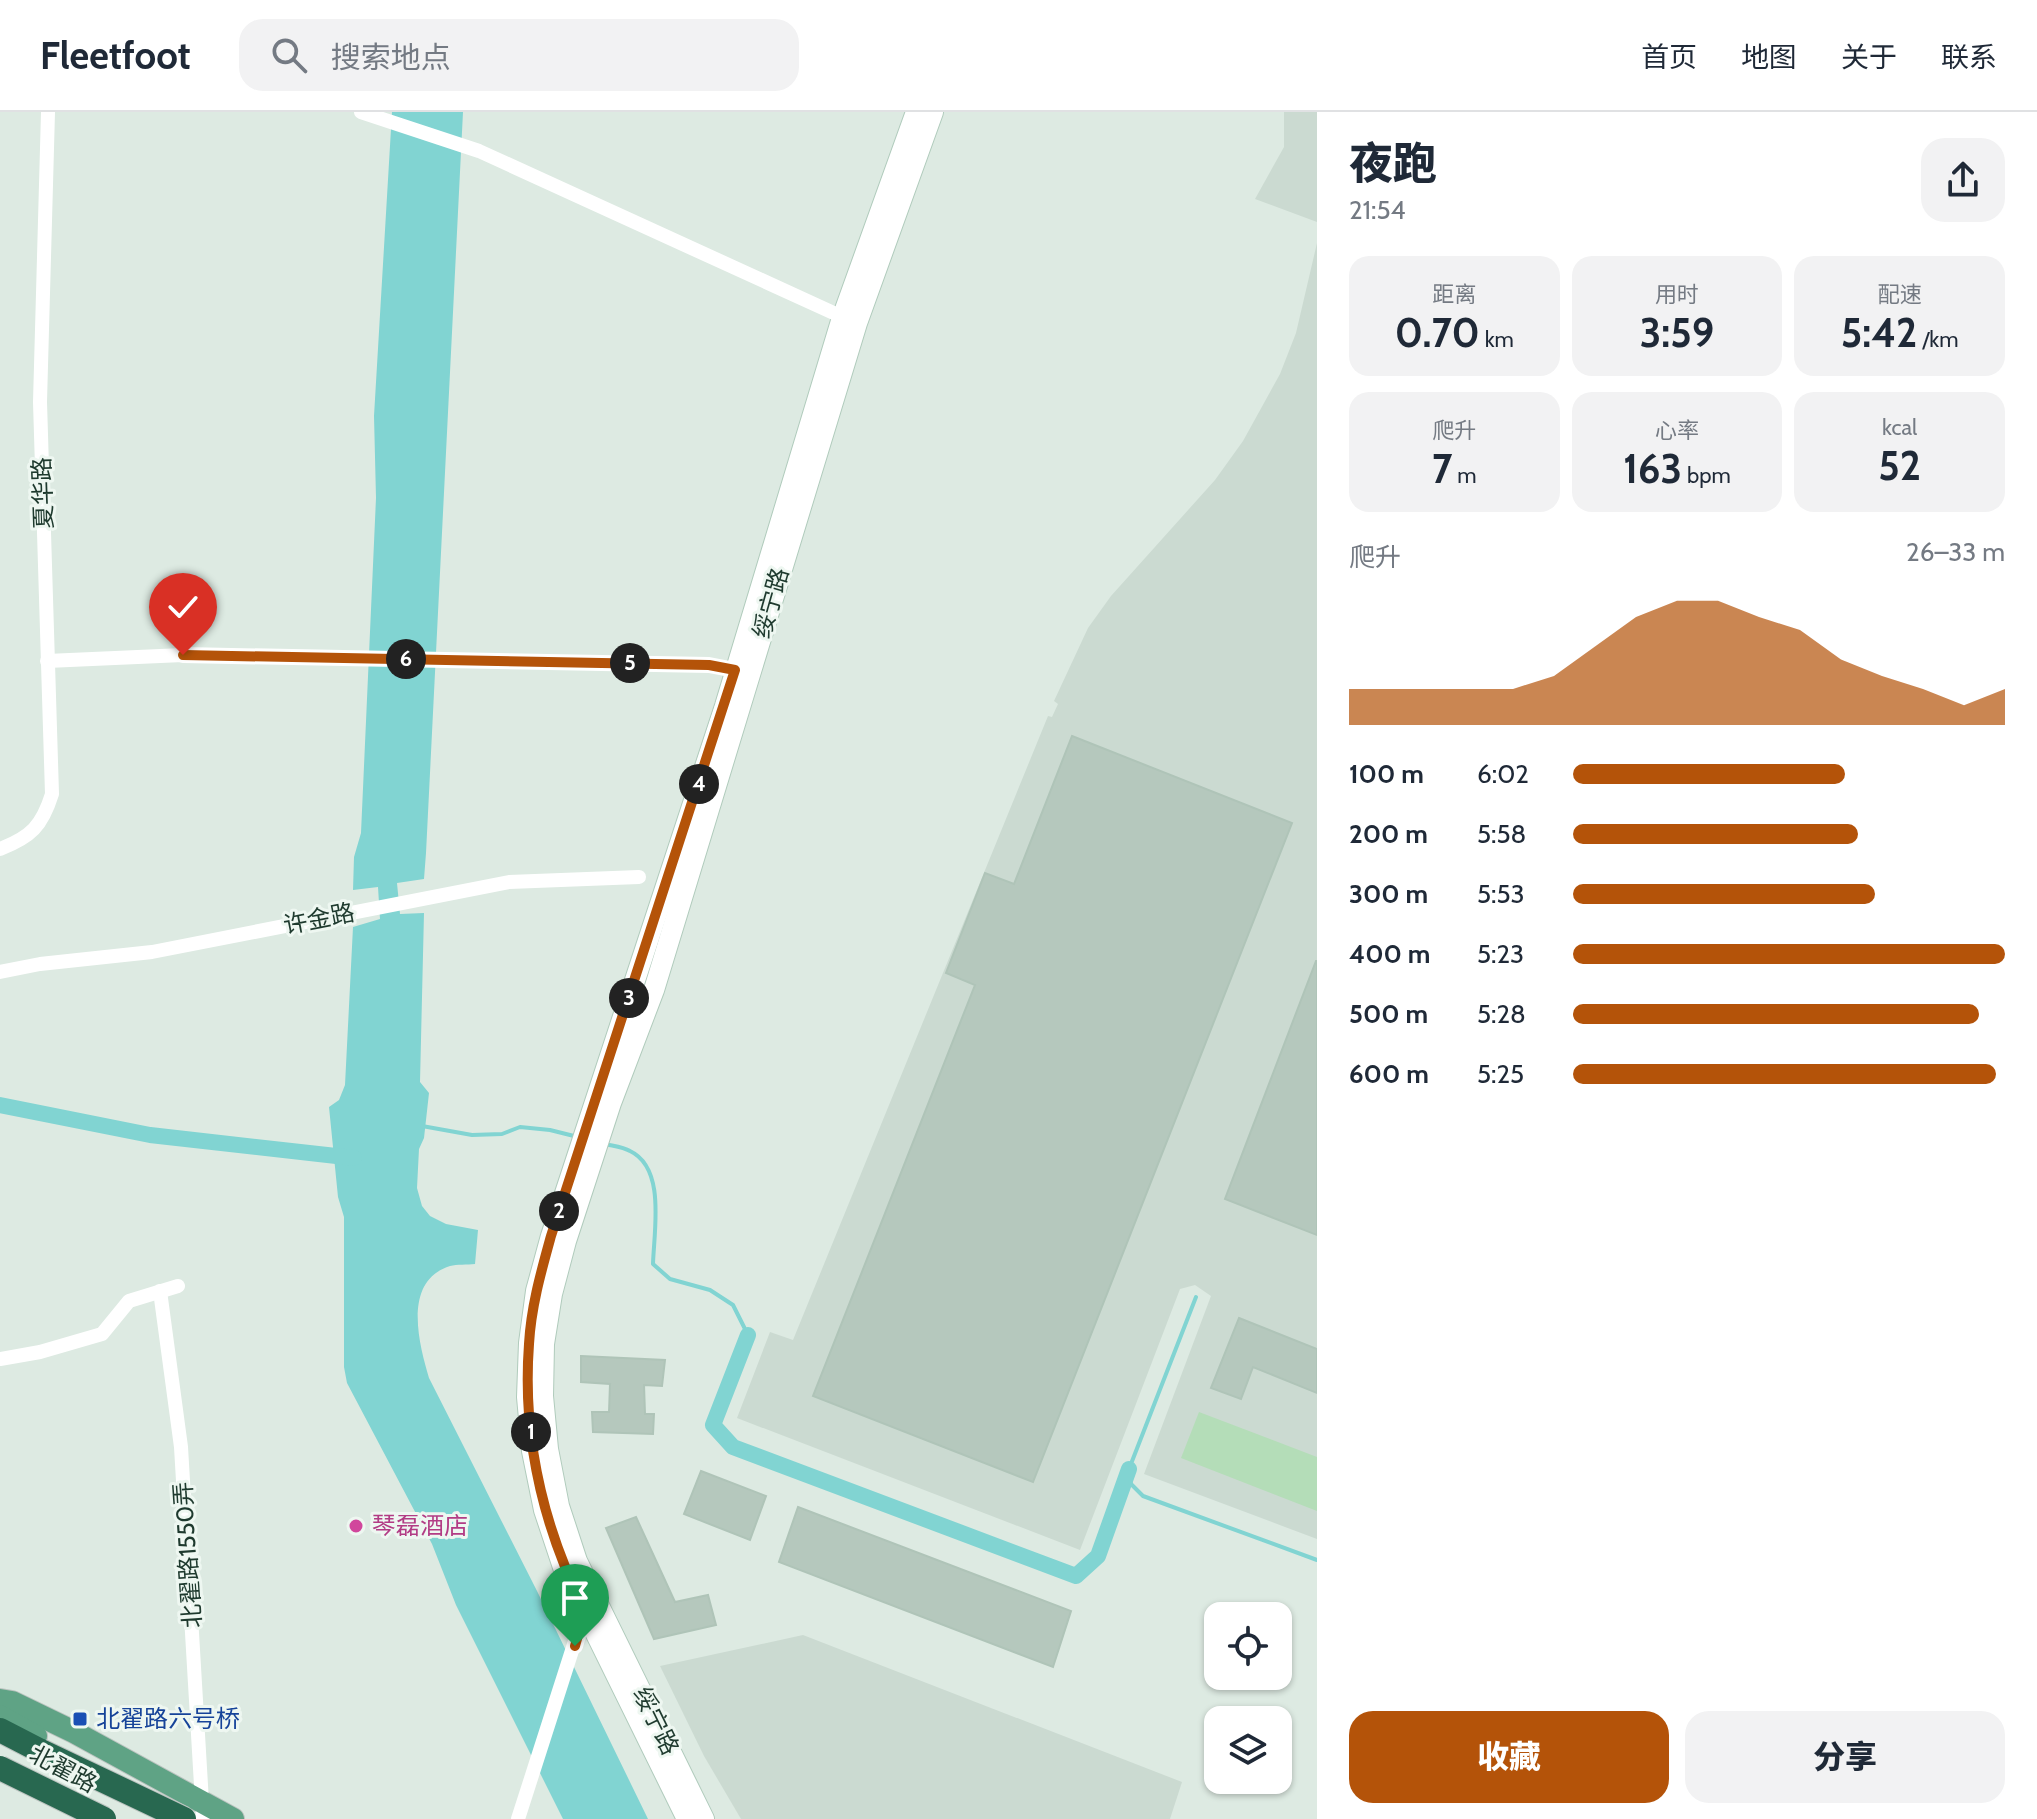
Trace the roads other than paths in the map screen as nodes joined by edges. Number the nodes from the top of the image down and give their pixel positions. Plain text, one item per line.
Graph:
1 (48, 112) edge
2 (361, 112) edge
3 (916, 112) edge
4 (933, 112) edge
5 (850, 320) junction
6 (47, 661) junction
7 (743, 672) junction
8 (0, 849) edge
9 (639, 877) dead end
10 (0, 972) edge
11 (590, 1142) junction
12 (178, 1286) dead end
13 (160, 1291) junction
14 (0, 1359) edge
15 (592, 1590) junction
16 (585, 1611) junction
17 (0, 1700) edge
18 (0, 1716) edge
19 (0, 1730) edge
20 (41, 1751) junction
21 (0, 1767) edge
22 (90, 1767) junction
23 (151, 1775) junction
24 (193, 1815) edge
25 (83, 1819) edge
26 (103, 1819) edge
27 (168, 1819) edge
28 (233, 1819) edge
29 (518, 1819) edge
30 (687, 1819) edge
31 (704, 1819) edge

1 - 6 street, 夏华路
2 - 5 street
3 - 5 main road, 绥宁路
4 - 5 main road, 绥宁路
5 - 7 main road, 绥宁路
6 - 7 street
6 - 8 street, 夏华路
7 - 11 main road, 绥宁路
9 - 10 street, 许金路
11 - 15 main road, 绥宁路
11 - 16 main road, 绥宁路
12 - 13 street
13 - 14 street
13 - 24 street, 北翟路1550弄
15 - 16 street
15 - 31 main road, 绥宁路
16 - 29 street
16 - 30 main road, 绥宁路
17 - 23 main road
18 - 22 main road, 北翟路
19 - 20 highway
20 - 24 highway, bridge
20 - 27 highway, bridge
21 - 25 highway, bridge
21 - 26 highway, bridge
22 - 23 main road
22 - 24 main road, 北翟路
23 - 24 main road
24 - 28 main road

